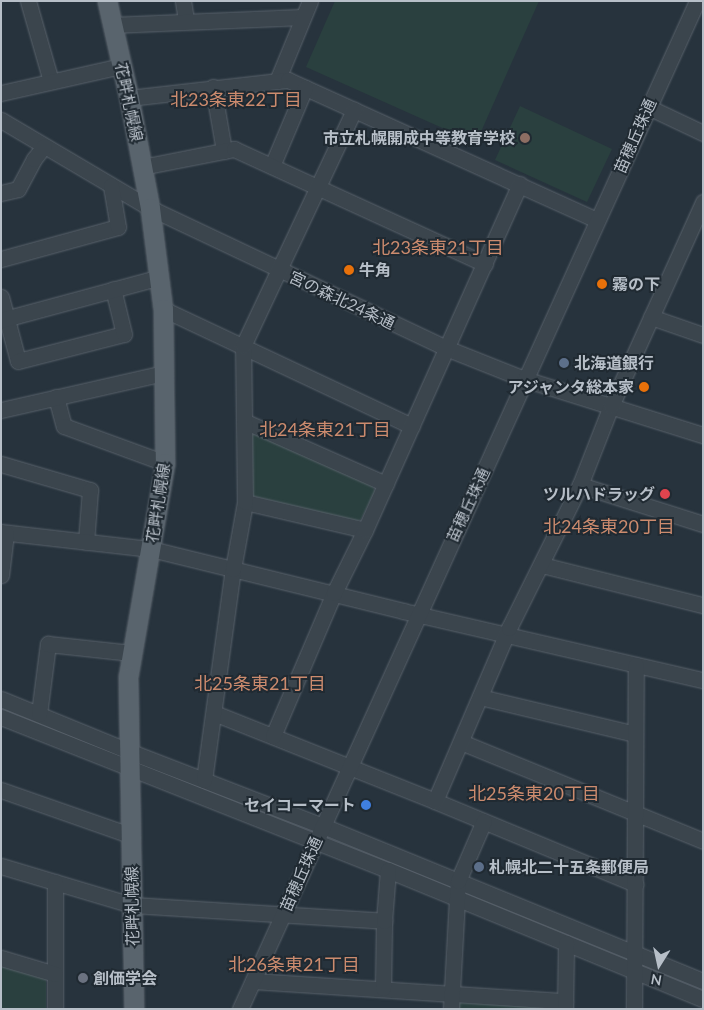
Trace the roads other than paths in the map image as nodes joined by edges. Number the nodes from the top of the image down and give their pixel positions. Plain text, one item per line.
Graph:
1 (28, 1) edge
2 (107, 1) edge
3 (183, 1) edge
4 (310, 1) edge
5 (697, 1) edge
6 (303, 16) junction
7 (186, 22) junction
8 (111, 24) junction
9 (121, 66) junction
10 (51, 81) junction
11 (277, 81) junction
12 (213, 87) junction
13 (305, 88) junction
14 (1, 94) edge
15 (129, 98) junction
16 (648, 107) junction
17 (354, 110) junction
18 (1, 120) edge
19 (703, 133) edge
20 (44, 146) junction
21 (224, 151) junction
22 (272, 166) junction
23 (142, 167) junction
24 (520, 184) junction
25 (111, 186) junction
26 (317, 187) junction
27 (1, 193) edge
28 (703, 202) edge
29 (150, 208) junction
30 (597, 220) junction
31 (1, 259) edge
32 (485, 264) junction
33 (280, 270) junction
34 (160, 277) junction
35 (113, 289) junction
36 (1, 297) edge
37 (163, 309) junction
38 (652, 317) junction
39 (4, 319) edge
40 (703, 335) edge
41 (243, 346) junction
42 (446, 348) junction
43 (164, 372) junction
44 (524, 379) junction
45 (56, 397) junction
46 (611, 406) junction
47 (1, 410) edge
48 (246, 422) junction
49 (412, 426) junction
50 (703, 435) edge
51 (1, 464) edge
52 (165, 464) junction
53 (386, 484) junction
54 (580, 484) junction
55 (245, 502) junction
56 (703, 524) edge
57 (365, 530) junction
58 (4, 532) edge
59 (86, 542) junction
60 (151, 549) junction
61 (542, 564) junction
62 (233, 569) junction
63 (1, 574) edge
64 (334, 593) junction
65 (703, 605) edge
66 (418, 613) junction
67 (506, 634) junction
68 (132, 653) junction
69 (636, 665) junction
70 (703, 680) edge
71 (480, 696) junction
72 (1, 699) edge
73 (214, 713) junction
74 (39, 714) junction
75 (1, 717) edge
76 (636, 734) junction
77 (273, 736) junction
78 (461, 742) junction
79 (131, 760) junction
80 (350, 766) junction
81 (204, 780) junction
82 (1, 790) edge
83 (435, 801) junction
84 (635, 813) junction
85 (484, 821) junction
86 (323, 826) junction
87 (132, 836) junction
88 (316, 841) junction
89 (703, 841) edge
90 (1, 866) edge
91 (388, 870) junction
92 (458, 881) junction
93 (55, 882) junction
94 (635, 884) junction
95 (457, 898) junction
96 (132, 905) junction
97 (283, 915) junction
98 (384, 921) junction
99 (566, 942) junction
100 (634, 953) junction
101 (1, 958) edge
102 (635, 971) junction
103 (55, 974) junction
104 (253, 980) junction
105 (703, 981) edge
106 (382, 988) junction
107 (452, 992) junction
108 (703, 999) edge
109 (565, 1005) edge
110 (55, 1009) edge
111 (134, 1009) edge
112 (240, 1009) edge
113 (451, 1009) edge
114 (634, 1009) edge

1 - 10 street
2 - 8 main road, 花畔札幌線
3 - 7 street
4 - 6 street
5 - 16 street, 苗穂丘珠通
6 - 7 street
6 - 11 street
7 - 8 street
8 - 9 main road, 花畔札幌線
9 - 10 street
9 - 15 main road, 花畔札幌線
10 - 14 street
11 - 12 street
11 - 13 street
12 - 15 street
12 - 21 street
13 - 17 street
13 - 22 street
15 - 23 main road, 花畔札幌線
16 - 19 street
16 - 30 street, 苗穂丘珠通
17 - 24 street
17 - 26 street
18 - 20 street, 宮の森北24条通
20 - 25 street, 宮の森北24条通
20 - 27 street
21 - 22 street
21 - 23 street
22 - 26 street
23 - 29 main road, 花畔札幌線
24 - 30 street
24 - 32 street
25 - 29 street, 宮の森北24条通
25 - 31 street
26 - 32 street
26 - 33 street
28 - 38 street
29 - 33 street, 宮の森北24条通
29 - 34 main road, 花畔札幌線
30 - 44 street, 苗穂丘珠通
32 - 42 street
33 - 41 street
33 - 42 street, 宮の森北24条通
34 - 35 street
34 - 37 main road, 花畔札幌線
35 - 39 street
35 - 39 street
36 - 39 street
37 - 41 street
37 - 43 main road, 花畔札幌線
38 - 40 street
38 - 46 street
41 - 48 street
41 - 49 street
42 - 44 street, 宮の森北24条通
42 - 49 street
43 - 45 street
43 - 52 main road, 花畔札幌線
44 - 46 street, 宮の森北24条通
44 - 66 street, 苗穂丘珠通
45 - 47 street
45 - 52 street
46 - 50 street, 宮の森北24条通
46 - 54 street
48 - 53 street
48 - 55 street
49 - 53 street
51 - 59 street
52 - 60 main road, 花畔札幌線
53 - 57 street
54 - 56 street
54 - 61 street
55 - 57 street
55 - 62 street
57 - 64 street
58 - 59 street
58 - 63 street
59 - 60 street
60 - 62 street
60 - 68 main road, 花畔札幌線
61 - 65 street
61 - 67 street
62 - 64 street
62 - 73 street
64 - 66 street
64 - 77 street
66 - 67 street
66 - 80 street, 苗穂丘珠通
67 - 69 street
67 - 71 street
68 - 74 street
68 - 79 main road, 花畔札幌線
69 - 70 street
69 - 76 street
71 - 76 street
71 - 78 street
72 - 74 street
73 - 77 street
73 - 81 street
74 - 79 street
75 - 79 street
76 - 84 street
77 - 80 street
78 - 83 street
78 - 84 street
79 - 81 street
79 - 87 main road, 花畔札幌線
79 - 88 street
80 - 83 street
80 - 86 street, 苗穂丘珠通
81 - 86 street
82 - 87 street
83 - 85 street
84 - 89 street
84 - 94 street
85 - 92 street
85 - 94 street
86 - 88 street, 苗穂丘珠通
86 - 92 street
87 - 96 main road, 花畔札幌線
88 - 91 street
88 - 97 street, 苗穂丘珠通
90 - 93 street
91 - 95 street
91 - 98 street
92 - 95 street
92 - 100 street
93 - 96 street
93 - 103 street
94 - 100 street
95 - 99 street
95 - 107 street
96 - 97 street
96 - 111 main road, 花畔札幌線
97 - 98 street
97 - 104 street, 苗穂丘珠通
98 - 106 street
99 - 102 street
99 - 109 street
100 - 102 street
100 - 105 street
101 - 103 street
102 - 108 street
102 - 114 street
103 - 110 street
104 - 106 street
104 - 112 street, 苗穂丘珠通
106 - 107 street
107 - 109 street
107 - 113 street

